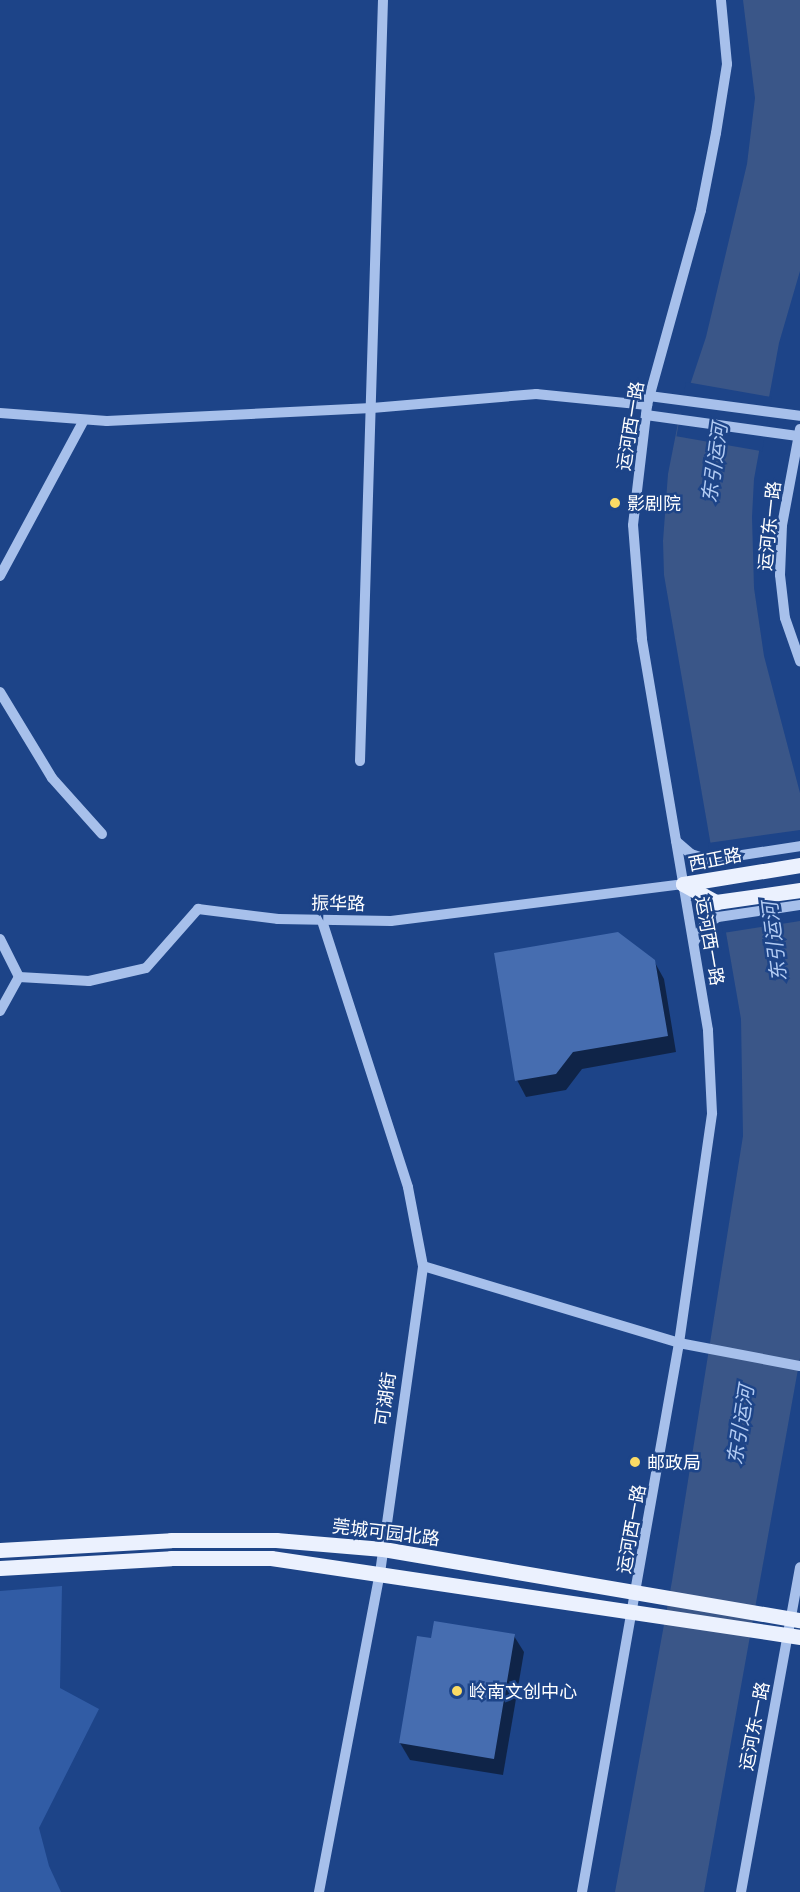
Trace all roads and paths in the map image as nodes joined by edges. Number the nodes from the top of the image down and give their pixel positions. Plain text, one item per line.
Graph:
1 (383, 0) edge
2 (721, 0) edge
3 (648, 405) junction
4 (372, 408) junction
5 (0, 413) edge
6 (800, 416) edge
7 (84, 420) junction
8 (799, 432) edge
9 (0, 576) edge
10 (800, 661) edge
11 (0, 692) edge
12 (360, 761) dead end
13 (102, 834) dead end
14 (676, 840) junction
15 (800, 846) edge
16 (800, 865) edge
17 (683, 884) junction
18 (800, 890) edge
19 (800, 905) edge
20 (717, 910) junction
21 (322, 920) junction
22 (0, 939) edge
23 (694, 942) junction
24 (19, 977) junction
25 (0, 1011) edge
26 (423, 1266) junction
27 (679, 1343) junction
28 (800, 1366) edge
29 (383, 1549) junction
30 (0, 1550) edge
31 (800, 1567) edge
32 (0, 1568) edge
33 (380, 1573) junction
34 (636, 1593) junction
35 (634, 1612) junction
36 (796, 1619) edge
37 (794, 1636) edge
38 (319, 1892) edge
39 (582, 1892) edge
40 (741, 1892) edge

1 - 4 street
2 - 3 street, 运河西一路
3 - 4 street
3 - 6 street
3 - 8 street
3 - 14 street, 运河西一路
4 - 7 street
4 - 12 street
5 - 7 street
7 - 9 street
8 - 10 street, 运河东一路
11 - 13 street
14 - 15 street
14 - 17 street, 运河西一路
16 - 17 main road, 西正路
17 - 20 main road, 西正路
17 - 21 street, 振华路
17 - 23 street, 运河西一路
18 - 20 main road
19 - 20 street
20 - 23 street
21 - 24 street, 振华路
21 - 26 street, 可湖街
22 - 24 street
23 - 27 street, 运河西一路
24 - 25 street
26 - 27 street
26 - 29 street, 可湖街
27 - 28 street
27 - 34 street, 运河西一路
29 - 30 main road, 莞城可园北路
29 - 33 street, 可湖街
29 - 34 main road, 莞城可园北路
31 - 36 street, 运河东一路
32 - 33 main road
33 - 35 main road
33 - 38 street, 可湖街
34 - 35 street, 运河西一路
34 - 36 main road, 莞城可园北路
35 - 37 main road
35 - 39 street, 运河西一路
36 - 37 street, 运河东一路
37 - 40 street, 运河东一路

